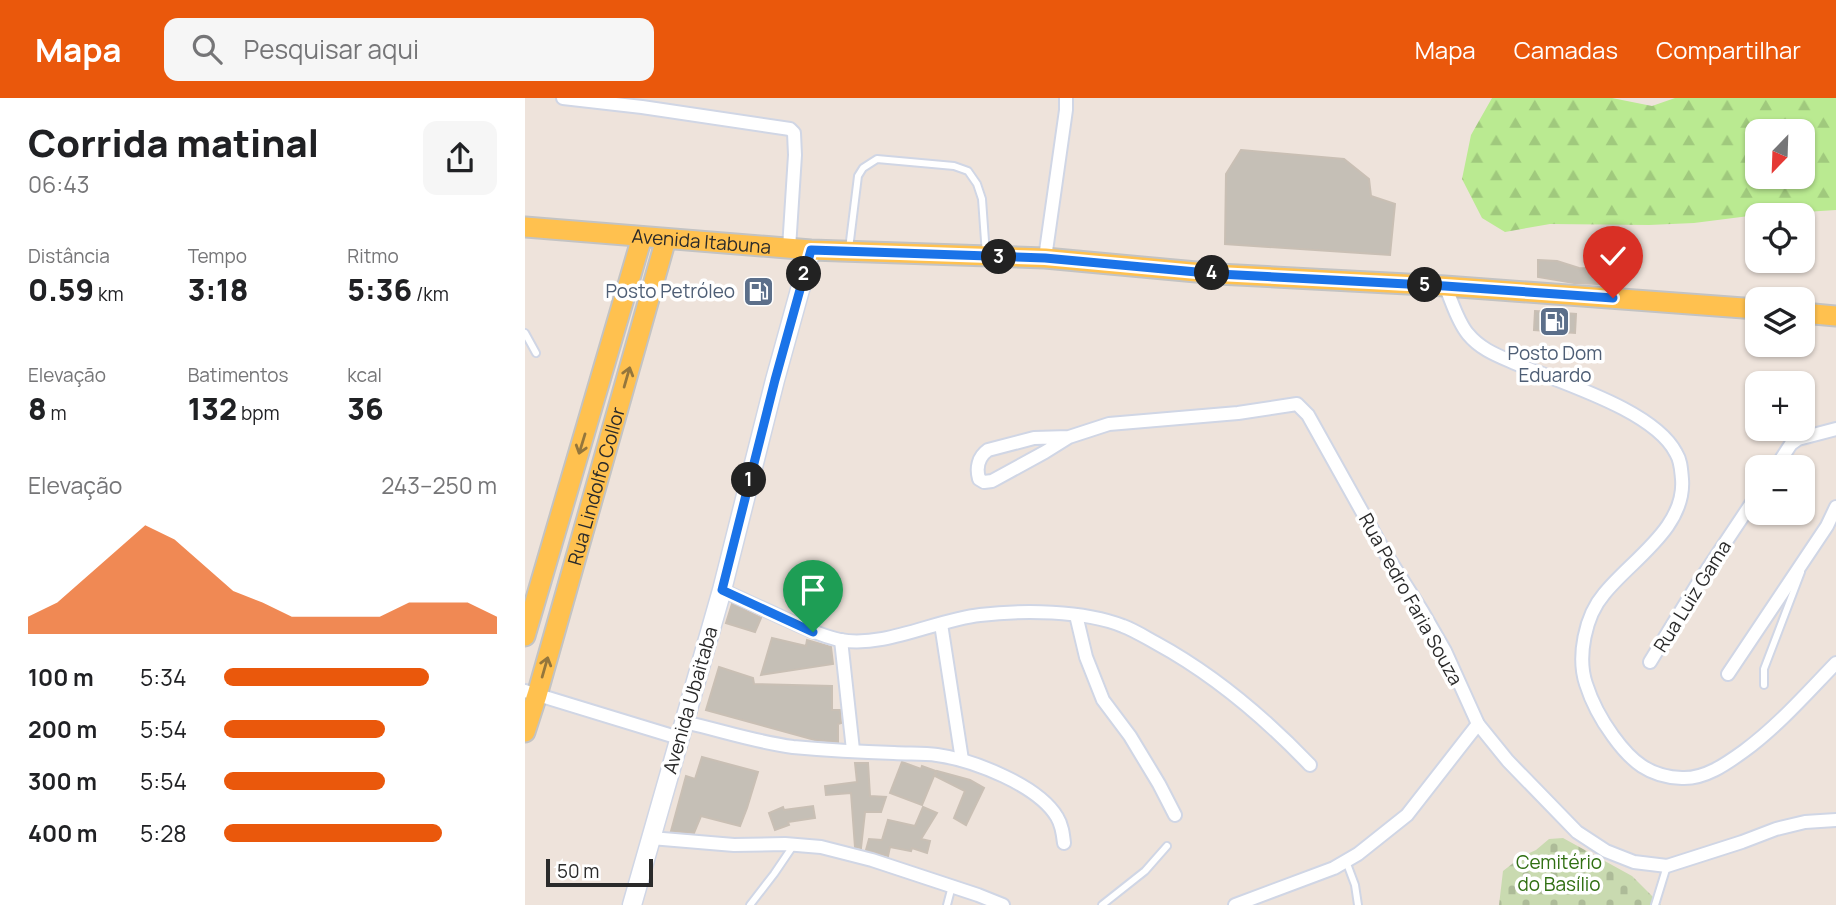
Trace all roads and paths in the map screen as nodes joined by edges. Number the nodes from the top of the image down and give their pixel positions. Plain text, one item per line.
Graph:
1 (563, 98) edge
2 (1066, 98) edge
3 (525, 227) edge
4 (642, 237) junction
5 (666, 239) junction
6 (789, 248) junction
7 (811, 250) junction
8 (849, 251) junction
9 (986, 256) junction
10 (1045, 258) junction
11 (1445, 286) junction
12 (1745, 308) edge
13 (1815, 314) edge
14 (1836, 316) edge
15 (525, 333) edge
16 (535, 353) dead end
17 (1836, 429) edge
18 (1069, 438) junction
19 (1784, 455) edge
20 (1836, 507) edge
21 (1745, 513) edge
22 (1809, 554) junction
23 (722, 590) junction
24 (1076, 615) junction
25 (941, 624) junction
26 (525, 636) edge
27 (841, 640) junction
28 (1650, 662) dead end
29 (1836, 663) edge
30 (1728, 674) dead end
31 (1764, 685) dead end
32 (531, 693) edge
33 (1478, 724) junction
34 (681, 730) junction
35 (525, 732) edge
36 (853, 750) junction
37 (962, 760) junction
38 (1310, 765) dead end
39 (1175, 816) dead end
40 (1836, 820) edge
41 (652, 838) junction
42 (1064, 843) dead end
43 (794, 845) junction
44 (1167, 846) dead end
45 (1346, 861) junction
46 (1667, 866) junction
47 (952, 886) junction
48 (632, 905) edge
49 (750, 905) edge
50 (947, 905) edge
51 (1003, 905) edge
52 (1102, 905) edge
53 (1235, 905) edge
54 (1358, 905) edge
55 (1655, 905) edge

1 - 6 street
2 - 10 street
3 - 4 main road, Avenida Itabuna
4 - 5 main road, Avenida Itabuna
4 -> 26 main road, Rua Lindolfo Collor
5 - 6 main road, Avenida Itabuna
32 -> 5 main road, Rua Lindolfo Collor
6 - 7 main road, Avenida Itabuna
7 - 8 main road, Avenida Itabuna
7 - 23 main road, Avenida Ubaitaba
8 - 9 main road, Avenida Itabuna
8 - 9 lane
9 - 10 main road, Avenida Itabuna
10 - 11 main road, Avenida Itabuna
11 - 12 main road, Avenida Itabuna
11 - 29 street
13 - 14 main road
15 - 16 lane
17 - 19 street
18 - 18 street
18 - 33 street, Rua Pedro Faria Souza
20 - 22 street
21 - 28 street, Rua Luiz Gama
22 - 30 street
22 - 31 lane
23 - 27 street
23 - 34 main road, Avenida Ubaitaba
24 - 25 street
24 - 38 street
24 - 39 street
25 - 27 street
25 - 37 street
27 - 36 street
32 - 34 street
32 - 35 main road, Rua Lindolfo Collor
33 - 45 street
33 - 46 street, Rua Pedro Faria Souza
34 - 36 street
34 - 41 main road, Avenida Ubaitaba
36 - 37 street
37 - 42 street
40 - 46 street, Rua Pedro Faria Souza
41 - 43 street
41 - 48 main road, Avenida Ubaitaba
43 - 47 street
43 - 49 lane
44 - 52 lane
45 - 53 street
45 - 54 lane
46 - 55 lane
47 - 50 lane
47 - 51 street

